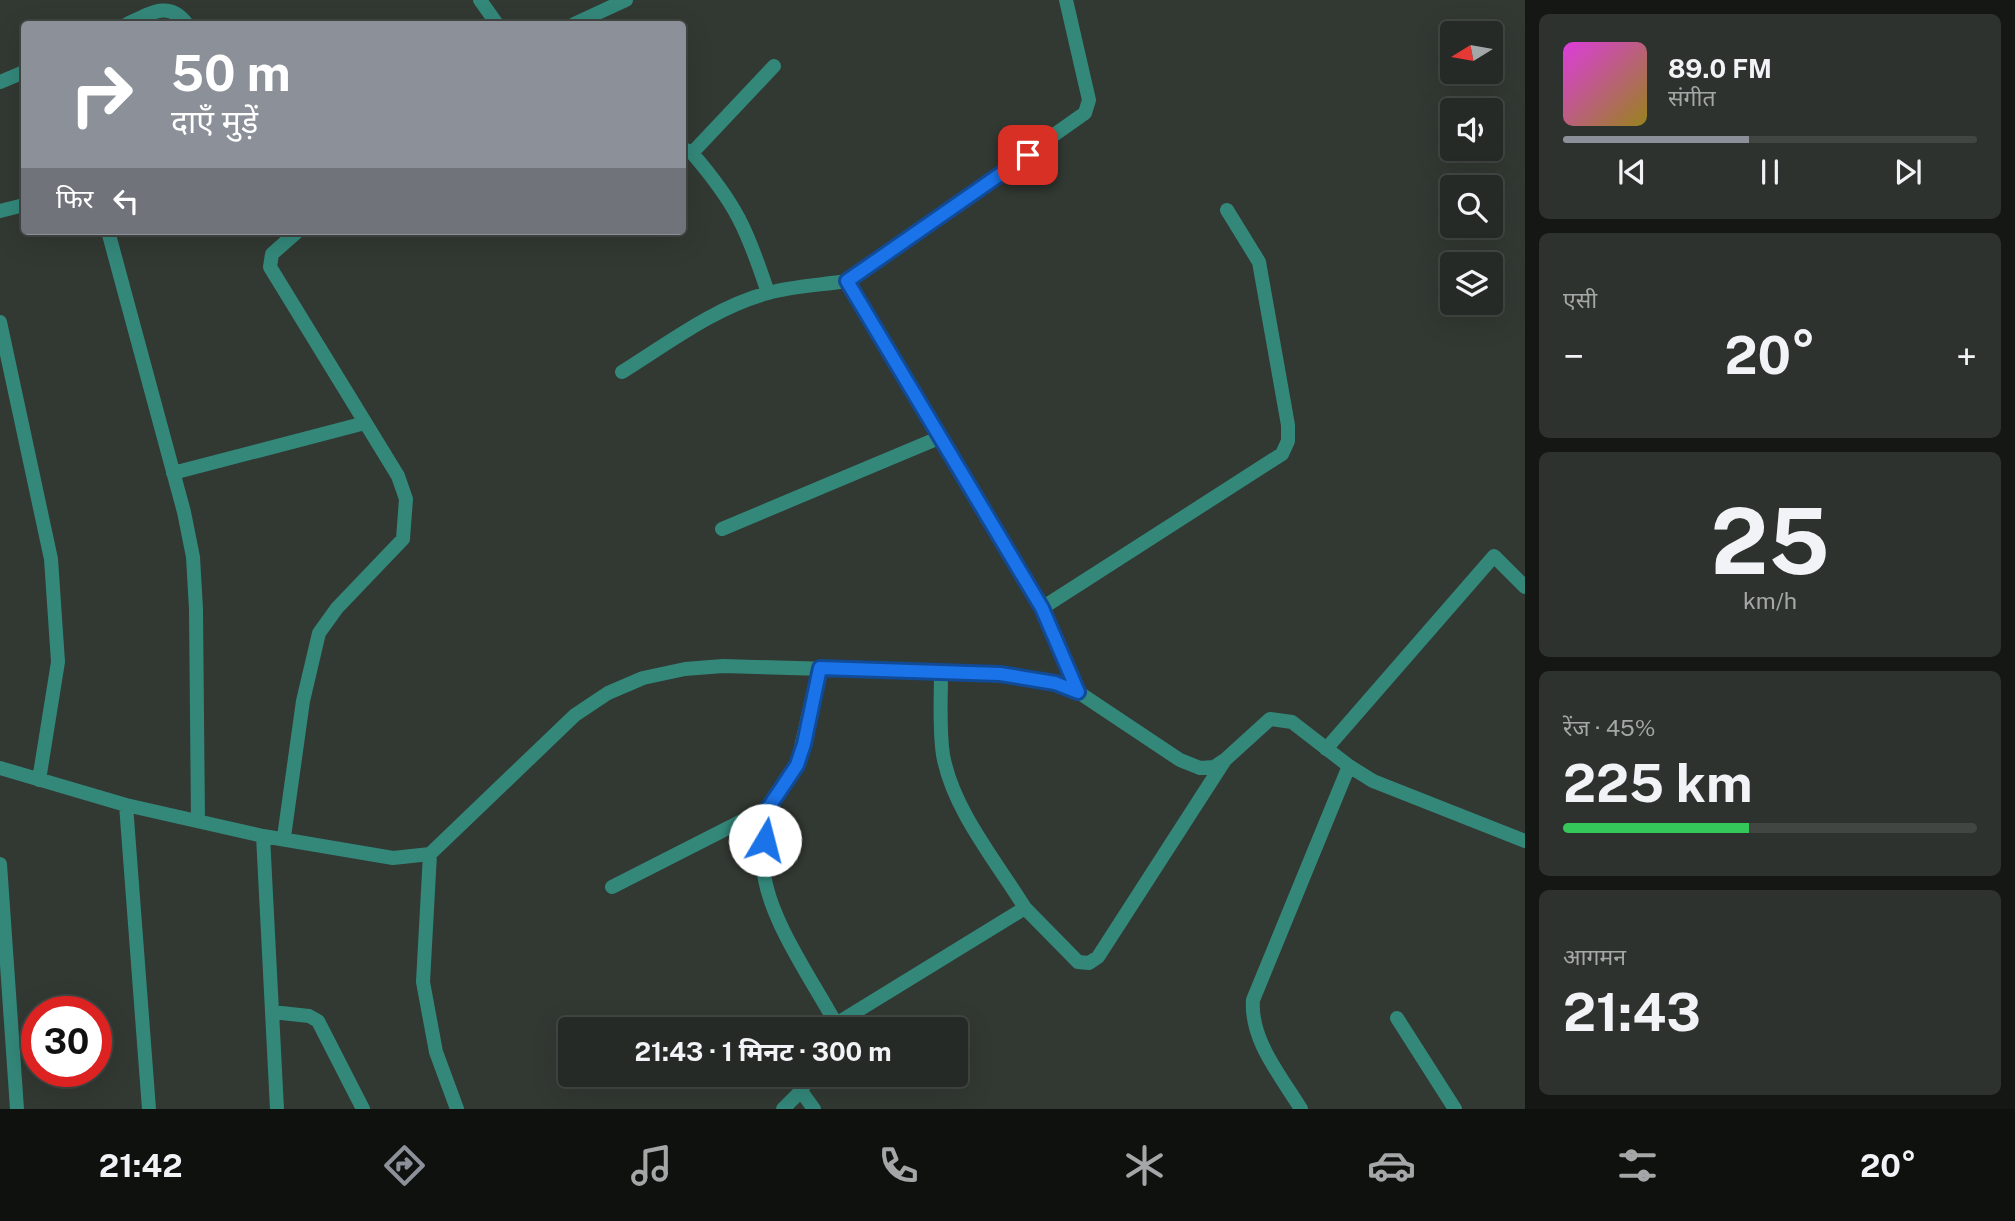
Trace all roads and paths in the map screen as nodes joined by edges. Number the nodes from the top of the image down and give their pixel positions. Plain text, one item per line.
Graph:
1 (480, 0) edge
2 (626, 0) edge
3 (1064, 1) edge
4 (134, 21) edge
5 (184, 21) edge
6 (495, 21) edge
7 (580, 21) edge
8 (774, 66) dead end
9 (21, 73) edge
10 (0, 82) edge
11 (687, 150) edge
12 (21, 206) edge
13 (1227, 210) dead end
14 (0, 211) edge
15 (109, 235) edge
16 (293, 235) edge
17 (847, 281) junction
18 (768, 293) junction
19 (0, 322) edge
20 (621, 372) dead end
21 (365, 423) junction
22 (942, 437) junction
23 (173, 473) junction
24 (722, 529) dead end
25 (1525, 587) edge
26 (1042, 608) junction
27 (820, 668) junction
28 (941, 673) junction
29 (1078, 692) junction
30 (1326, 749) junction
31 (1226, 759) junction
32 (1349, 766) junction
33 (0, 768) edge
34 (40, 779) junction
35 (126, 805) junction
36 (769, 807) junction
37 (198, 821) junction
38 (263, 836) junction
39 (284, 837) junction
40 (1525, 841) edge
41 (430, 854) junction
42 (0, 864) edge
43 (612, 887) dead end
44 (1025, 908) junction
45 (272, 1012) junction
46 (830, 1017) edge
47 (849, 1017) edge
48 (1397, 1018) dead end
49 (803, 1087) edge
50 (801, 1091) junction
51 (1452, 1108) edge
52 (16, 1109) edge
53 (149, 1109) edge
54 (277, 1109) edge
55 (363, 1109) edge
56 (457, 1109) edge
57 (783, 1109) edge
58 (814, 1109) edge
59 (1301, 1109) edge

1 - 6 street
2 - 7 street
3 - 17 street
4 - 5 street
8 - 11 street
9 - 10 street
11 - 18 street
12 - 14 street
13 - 26 street
15 - 23 street
16 - 21 street
17 - 18 street
17 - 22 street
18 - 20 street
19 - 34 street
21 - 23 street
21 - 39 street
22 - 24 street
22 - 26 street
23 - 37 street
25 - 30 street
26 - 29 street
27 - 28 street
27 - 36 street
27 - 41 street
28 - 29 street
28 - 44 street
29 - 31 street
30 - 31 street
30 - 32 street
31 - 44 street
32 - 40 street
32 - 59 street
33 - 34 street
34 - 35 street
35 - 37 street
35 - 53 street
36 - 43 street
36 - 46 street
37 - 38 street
38 - 39 street
38 - 45 street
39 - 41 street
41 - 56 street
42 - 52 street
44 - 47 street
45 - 54 street
45 - 55 street
48 - 51 street
49 - 50 street
50 - 57 street
50 - 58 street

